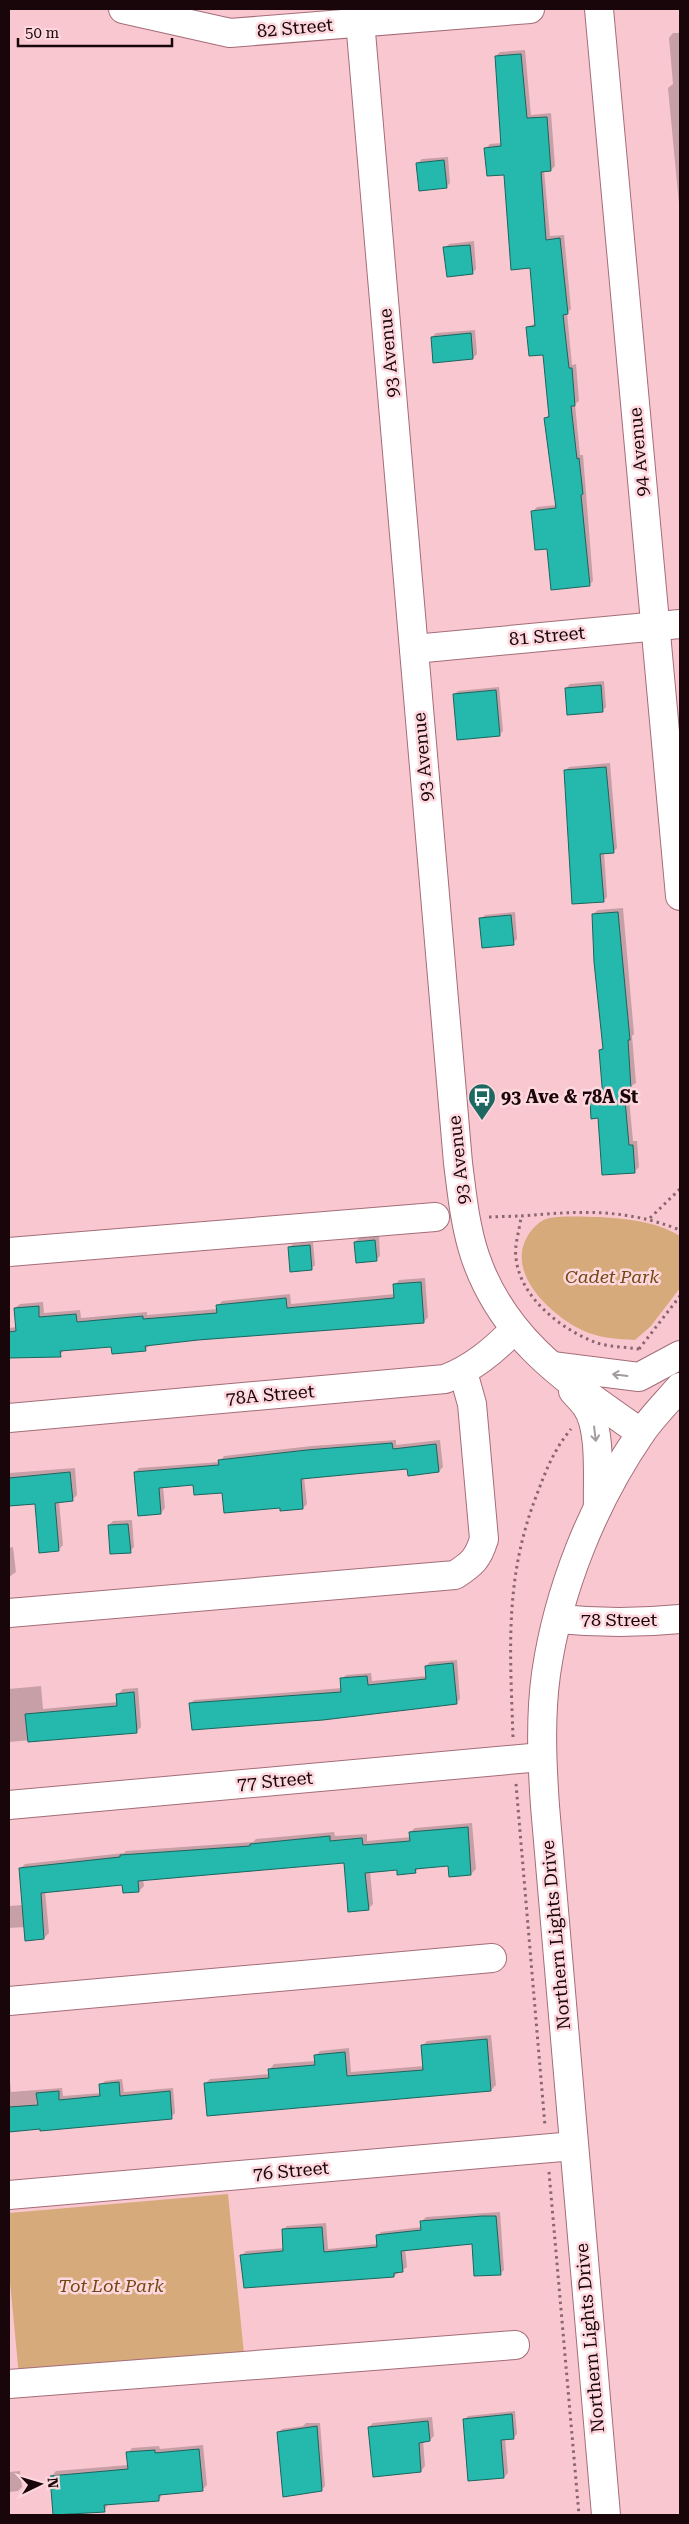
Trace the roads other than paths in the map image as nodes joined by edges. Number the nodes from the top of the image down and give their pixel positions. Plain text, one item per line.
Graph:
1 (123, 9) edge
2 (530, 9) edge
3 (600, 9) edge
4 (360, 16) edge
5 (668, 625) edge
6 (414, 649) junction
7 (680, 896) edge
8 (435, 1217) dead end
9 (9, 1252) edge
10 (514, 1330) junction
11 (680, 1355) edge
12 (550, 1366) junction
13 (463, 1372) junction
14 (680, 1387) edge
15 (9, 1418) edge
16 (641, 1433) junction
17 (598, 1507) junction
18 (9, 1613) edge
19 (558, 1619) junction
20 (680, 1619) edge
21 (542, 1757) junction
22 (9, 1805) edge
23 (492, 1958) dead end
24 (9, 2001) edge
25 (574, 2146) junction
26 (9, 2195) edge
27 (515, 2345) dead end
28 (9, 2384) edge
29 (606, 2515) edge

1 - 4 street, 82 Street
2 - 4 street, 82 Street
3 - 5 street, 94 Avenue
4 - 6 street, 93 Avenue
5 - 6 street, 81 Street
5 - 7 street, 94 Avenue
6 - 10 street, 93 Avenue
8 - 9 street
10 - 12 street, 93 Avenue
10 - 13 street, 78A Street
11 -> 12 street
12 - 16 street, 93 Avenue
12 -> 17 street
13 - 15 street, 78A Street
13 - 18 street
14 - 16 street, Northern Lights Drive
16 - 17 street, Northern Lights Drive
17 - 19 street, Northern Lights Drive
19 - 20 street, 78 Street
19 - 21 street, Northern Lights Drive
21 - 22 street, 77 Street
21 - 25 street, Northern Lights Drive
23 - 24 street
25 - 26 street, 76 Street
25 - 29 street, Northern Lights Drive
27 - 28 street

